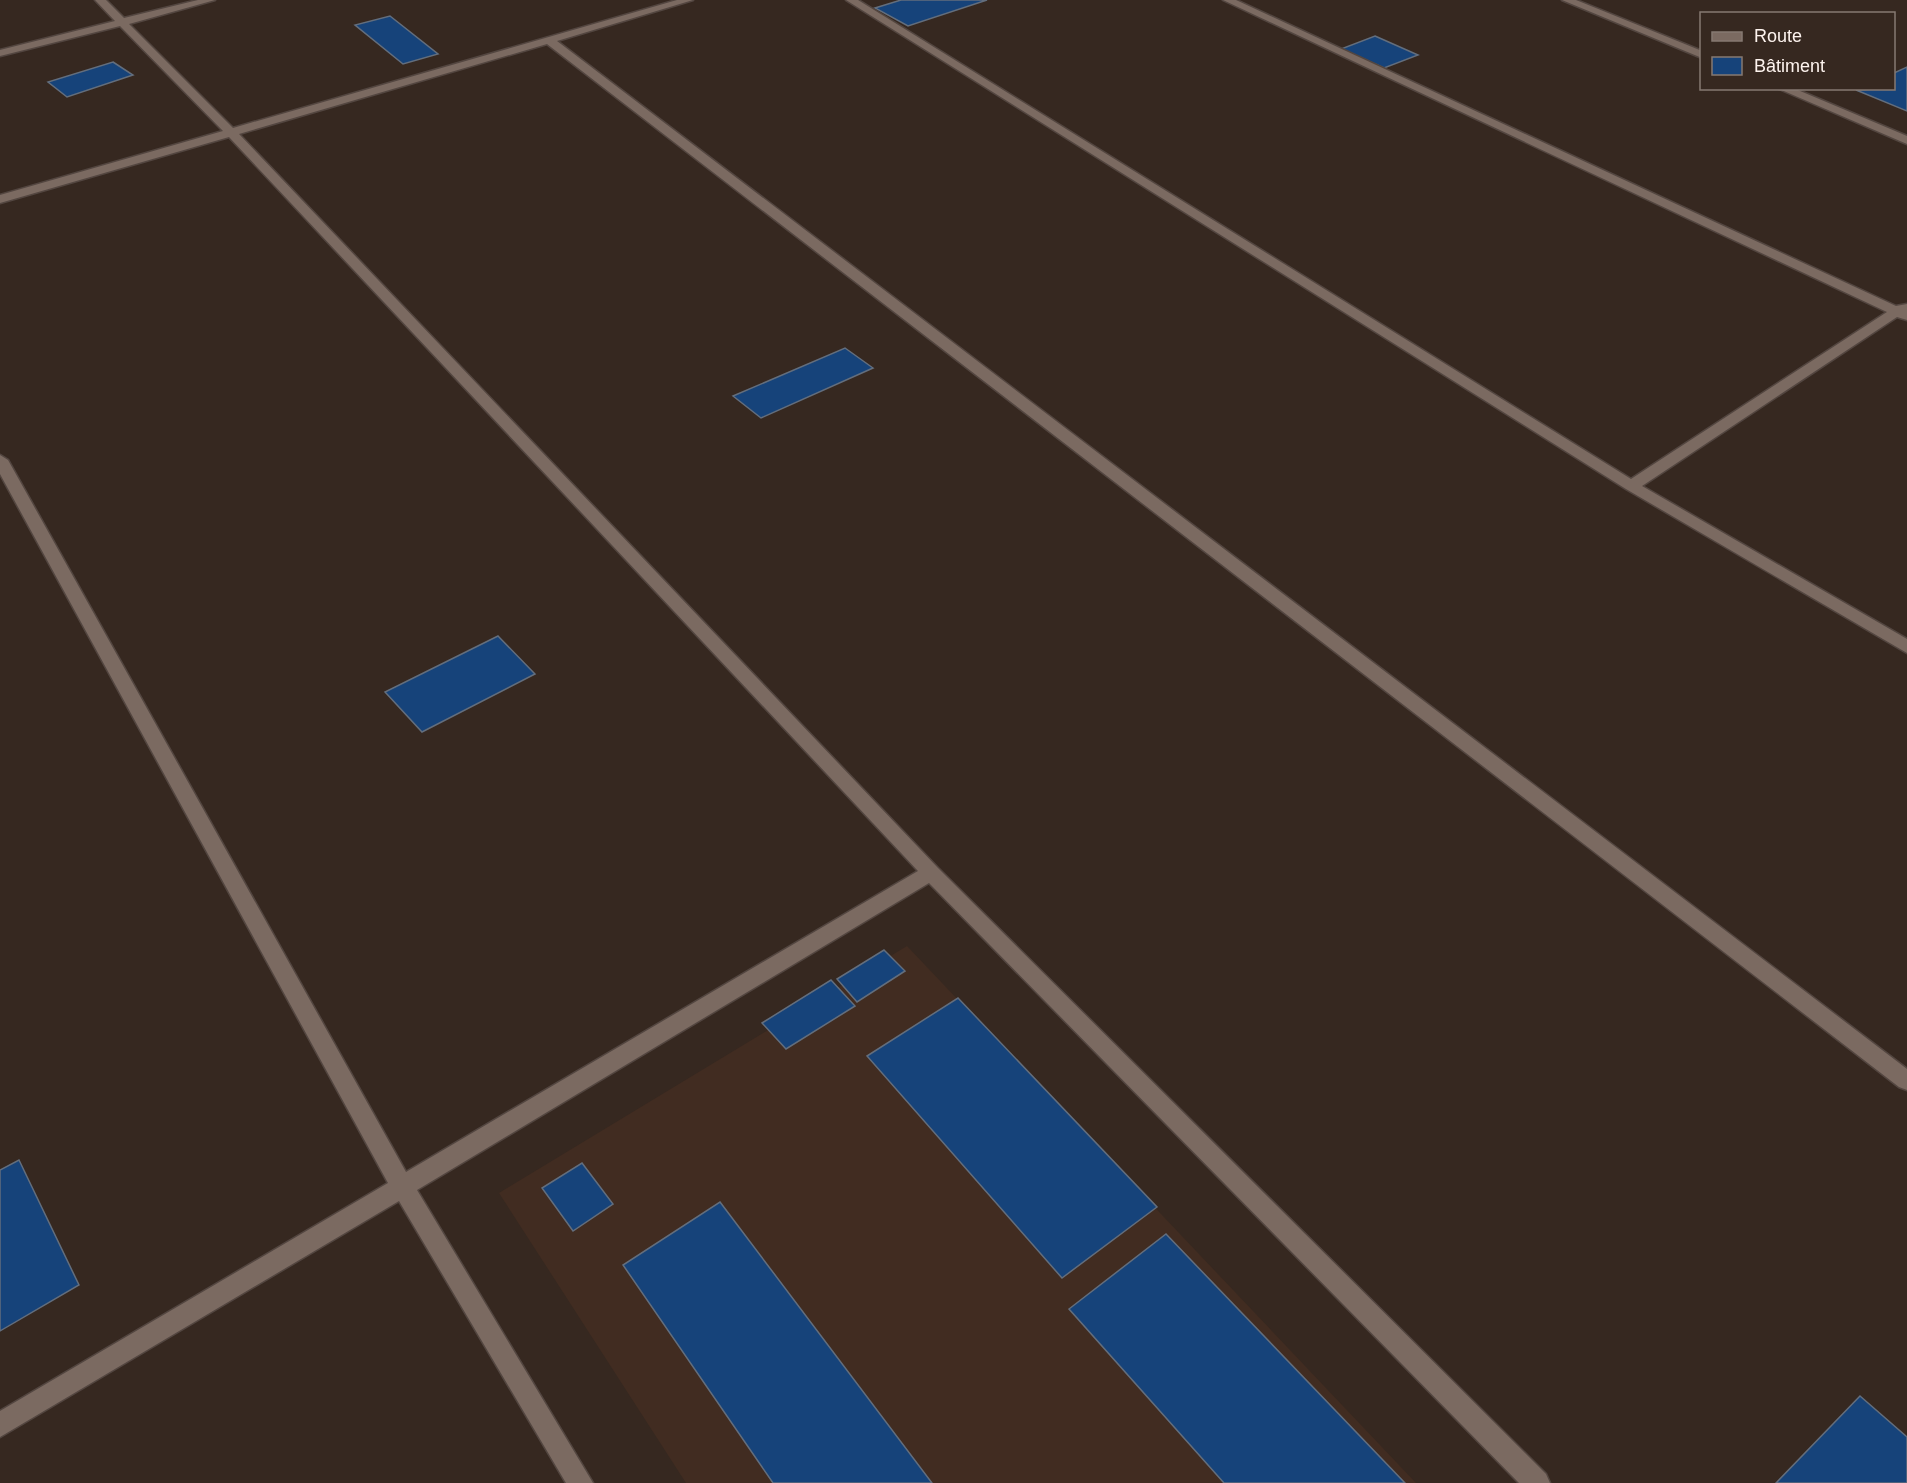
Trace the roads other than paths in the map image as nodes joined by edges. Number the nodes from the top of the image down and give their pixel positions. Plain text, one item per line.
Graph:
1 (100, 0) edge
2 (210, 0) edge
3 (688, 0) edge
4 (851, 0) edge
5 (1228, 0) edge
6 (1568, 0) edge
7 (121, 22) junction
8 (550, 41) junction
9 (0, 53) edge
10 (1700, 55) edge
11 (1787, 90) edge
12 (230, 131) junction
13 (1907, 140) edge
14 (0, 199) edge
15 (1903, 310) edge
16 (0, 460) edge
17 (1631, 486) junction
18 (1907, 647) edge
19 (931, 873) junction
20 (1907, 1082) edge
21 (402, 1186) junction
22 (0, 1425) edge
23 (580, 1483) edge
24 (1537, 1483) edge

1 - 7 street
2 - 7 street
3 - 8 street
4 - 17 street
5 - 15 street
6 - 10 street
7 - 9 street
7 - 12 street
8 - 12 street
8 - 20 street
11 - 13 street
12 - 14 street
12 - 19 street
15 - 17 street
16 - 21 street
17 - 18 street
19 - 21 street
19 - 24 street
21 - 22 street
21 - 23 street

